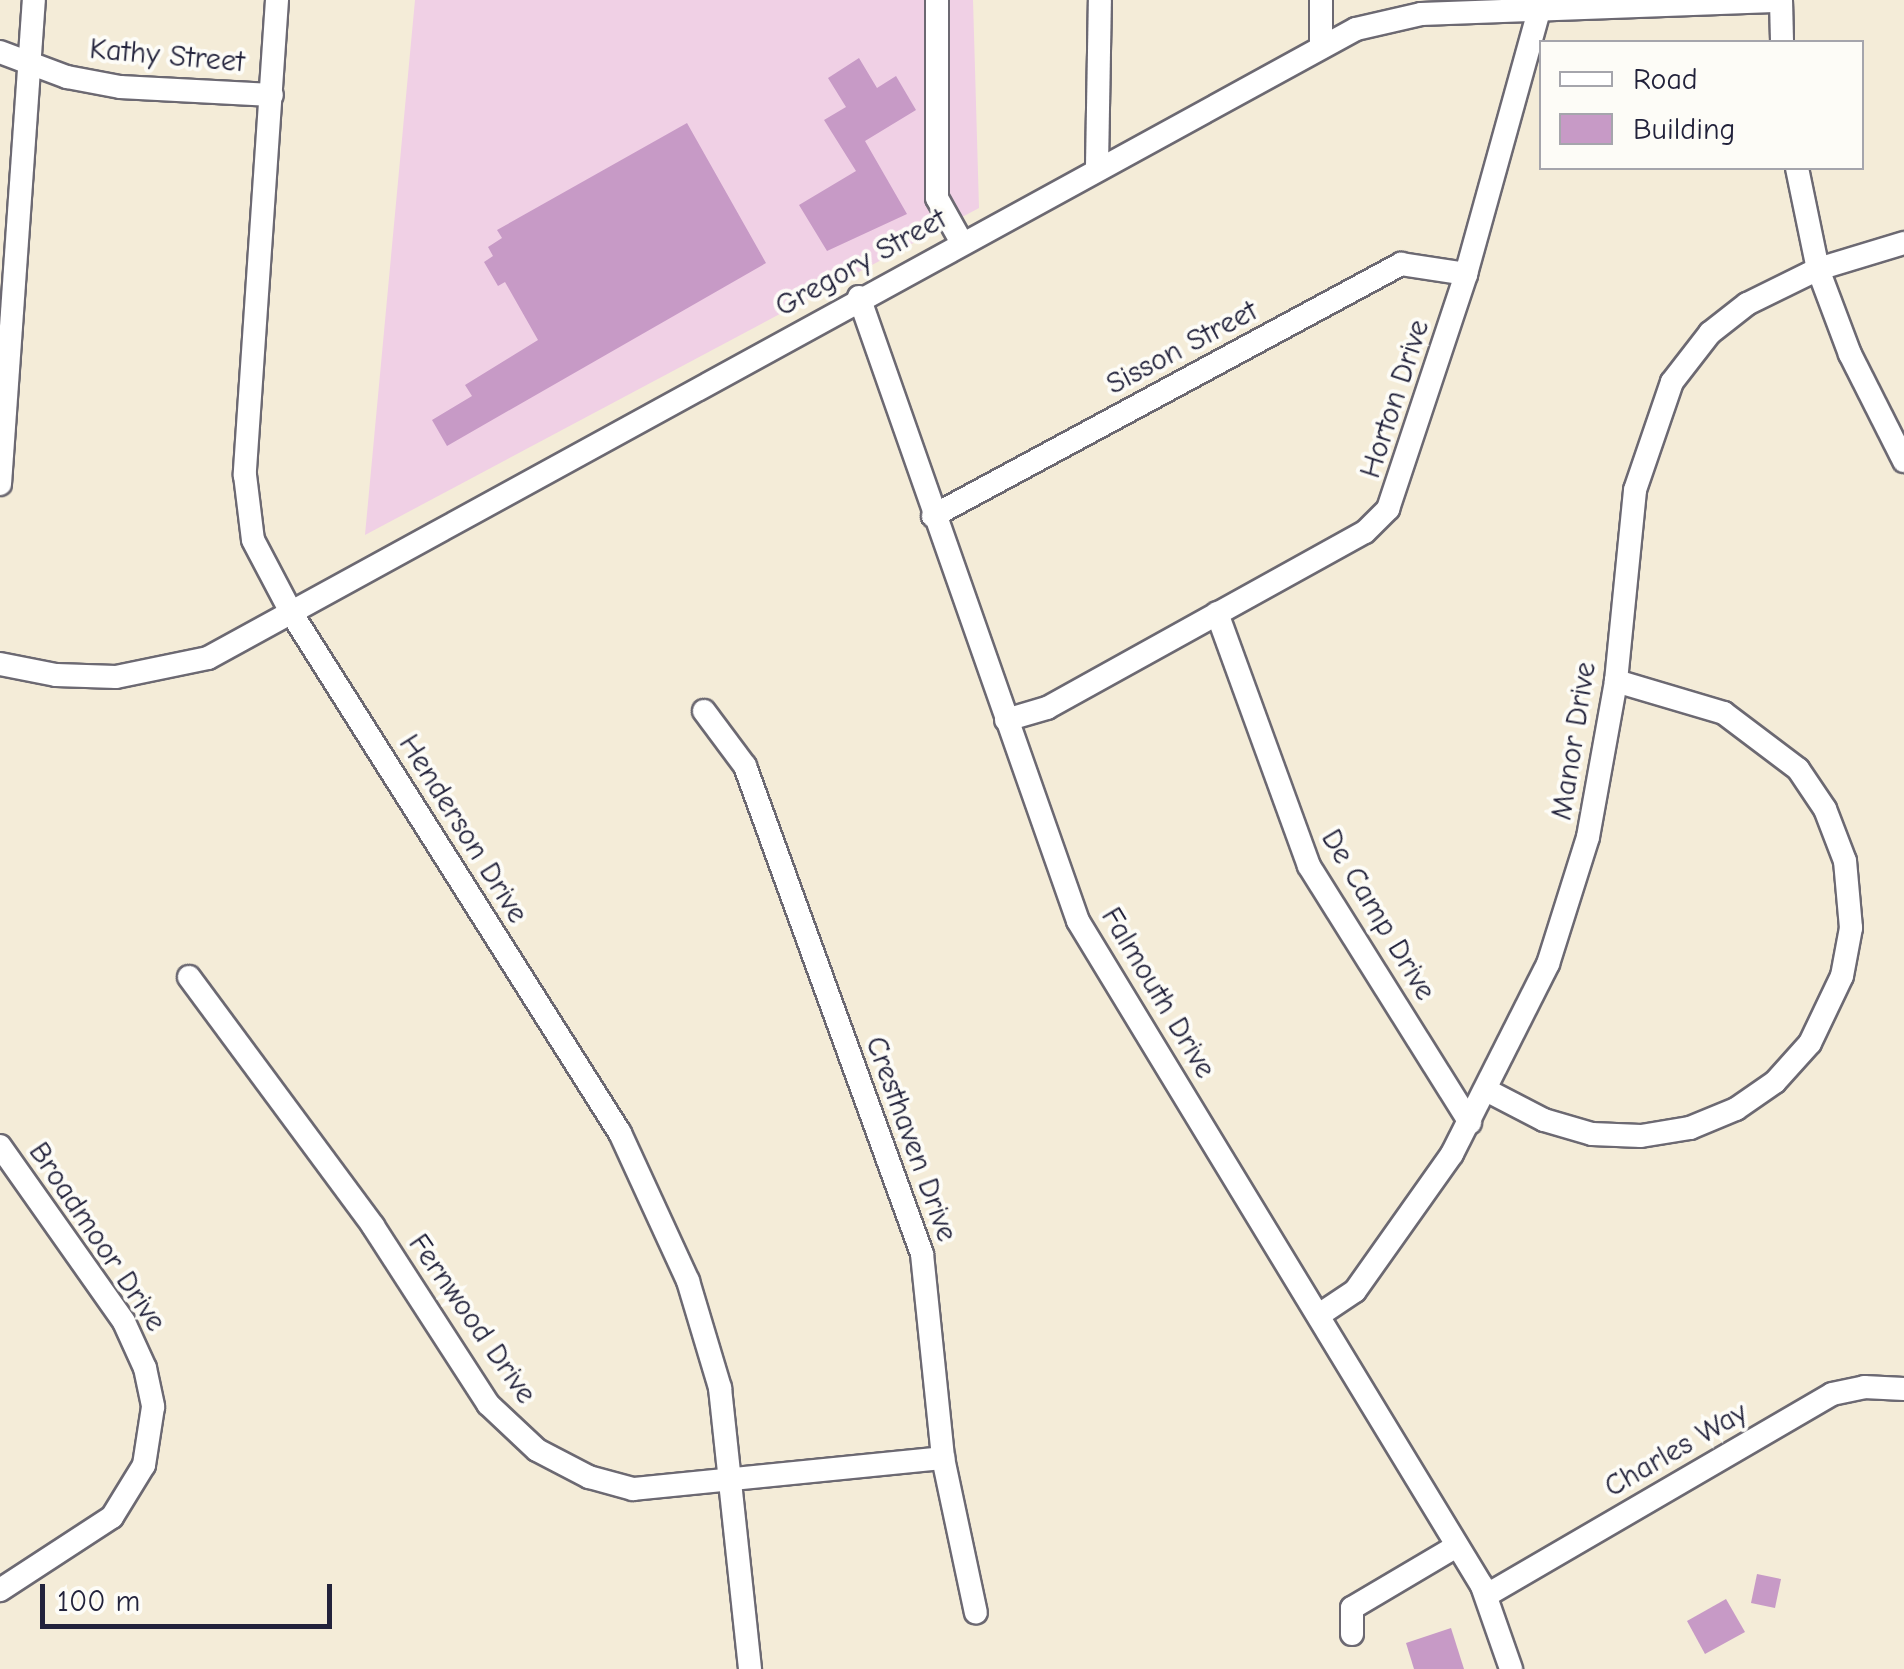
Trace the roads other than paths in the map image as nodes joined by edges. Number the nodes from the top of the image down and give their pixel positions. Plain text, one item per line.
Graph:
1 (34, 0) edge
2 (278, 0) edge
3 (937, 0) edge
4 (1100, 0) edge
5 (1321, 0) edge
6 (1781, 0) edge
7 (1542, 4) edge
8 (1782, 40) edge
9 (1320, 46) junction
10 (0, 52) edge
11 (30, 64) junction
12 (272, 95) junction
13 (1097, 166) junction
14 (1797, 170) edge
15 (962, 243) junction
16 (1904, 243) edge
17 (1818, 269) junction
18 (1466, 274) junction
19 (859, 298) junction
20 (1904, 461) edge
21 (0, 484) edge
22 (933, 516) junction
23 (1217, 613) junction
24 (292, 614) junction
25 (0, 664) edge
26 (1616, 681) junction
27 (704, 711) dead end
28 (1006, 720) junction
29 (189, 978) dead end
30 (1488, 1090) junction
31 (1470, 1123) junction
32 (0, 1146) edge
33 (1320, 1316) junction
34 (1904, 1389) edge
35 (943, 1458) junction
36 (727, 1482) junction
37 (1457, 1546) junction
38 (0, 1590) edge
39 (1487, 1595) junction
40 (976, 1613) dead end
41 (1352, 1634) dead end
42 (750, 1669) edge
43 (1511, 1669) edge

1 - 11 street
2 - 12 street, Henderson Drive
3 - 15 street
4 - 13 street
5 - 9 street
6 - 7 street, Gregory Street
6 - 8 street
7 - 9 street, Gregory Street
7 - 18 street, Horton Drive
9 - 13 street, Gregory Street
10 - 11 street, Kathy Street
11 - 12 street, Kathy Street
11 - 21 street
12 - 24 street, Henderson Drive
13 - 15 street, Gregory Street
14 - 17 street
15 - 19 street, Gregory Street
16 - 17 street, Manor Drive
17 - 20 street
17 - 26 street, Manor Drive
18 - 22 street, Sisson Street
18 - 23 street, Horton Drive
19 - 22 street, Falmouth Drive
19 - 24 street, Gregory Street
22 - 28 street, Falmouth Drive
23 - 28 street, Horton Drive
23 - 31 street, De Camp Drive
24 - 25 street, Gregory Street
24 - 36 street, Henderson Drive
26 - 30 street, Manor Drive
26 - 30 street
27 - 35 street, Cresthaven Drive
28 - 33 street, Falmouth Drive
29 - 36 street, Fernwood Drive
30 - 31 street, Manor Drive
31 - 33 street, Manor Drive
32 - 38 street, Broadmoor Drive
33 - 37 street, Falmouth Drive
34 - 39 street, Charles Way
35 - 36 street, Fernwood Drive
35 - 40 street, Cresthaven Drive
36 - 42 street, Henderson Drive
37 - 39 street, Falmouth Drive
37 - 41 street
39 - 43 street, Falmouth Drive

